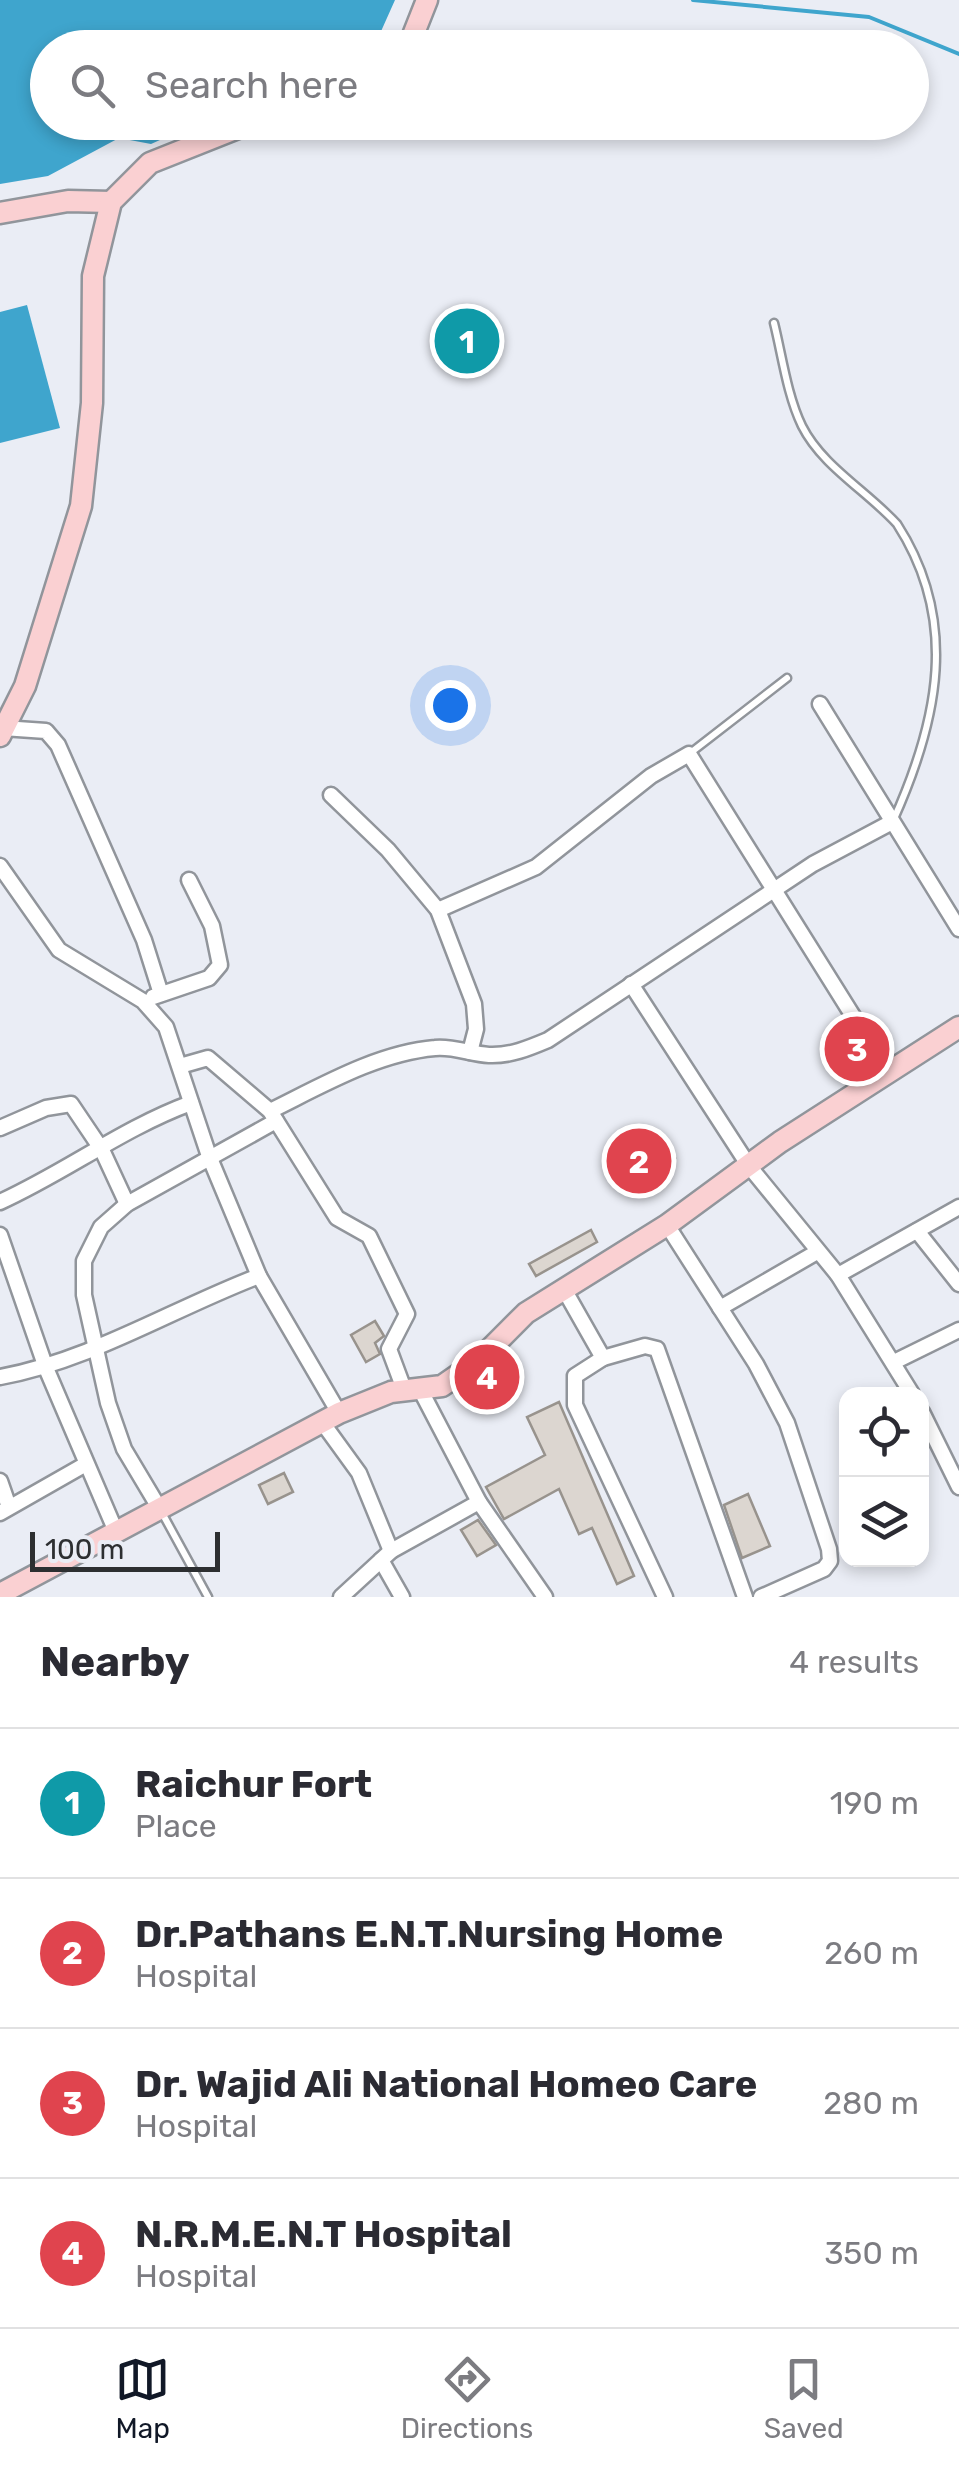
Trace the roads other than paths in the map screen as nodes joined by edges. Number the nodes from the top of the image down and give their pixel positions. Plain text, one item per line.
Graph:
1 (427, 1) edge
2 (415, 30) edge
3 (208, 140) edge
4 (112, 202) junction
5 (0, 212) edge
6 (774, 323) dead end
7 (940, 603) dead end
8 (945, 675) dead end
9 (787, 678) dead end
10 (820, 704) dead end
11 (2, 732) edge
12 (689, 754) junction
13 (331, 796) dead end
14 (892, 822) junction
15 (0, 866) edge
16 (188, 880) dead end
17 (776, 893) junction
18 (438, 910) junction
19 (959, 930) edge
20 (632, 984) junction
21 (161, 994) junction
22 (144, 1001) junction
23 (959, 1028) edge
24 (470, 1052) junction
25 (180, 1066) junction
26 (888, 1072) junction
27 (191, 1103) junction
28 (273, 1116) junction
29 (0, 1128) edge
30 (102, 1150) junction
31 (209, 1156) junction
32 (749, 1166) junction
33 (0, 1202) edge
34 (128, 1204) junction
35 (959, 1207) edge
36 (667, 1225) junction
37 (917, 1231) junction
38 (0, 1234) edge
39 (816, 1252) junction
40 (838, 1275) junction
41 (259, 1276) junction
42 (959, 1284) edge
43 (566, 1291) junction
44 (720, 1308) junction
45 (959, 1330) edge
46 (95, 1349) junction
47 (603, 1358) junction
48 (894, 1362) junction
49 (46, 1368) junction
50 (0, 1377) edge
51 (908, 1387) edge
52 (413, 1391) junction
53 (330, 1417) junction
54 (929, 1425) edge
55 (959, 1446) edge
56 (943, 1452) junction
57 (86, 1464) junction
58 (0, 1481) edge
59 (959, 1487) edge
60 (479, 1502) junction
61 (4, 1510) edge
62 (161, 1511) junction
63 (117, 1534) junction
64 (386, 1556) junction
65 (0, 1594) edge
66 (208, 1597) edge
67 (341, 1597) edge
68 (402, 1597) edge
69 (545, 1597) edge
70 (665, 1597) edge
71 (746, 1597) edge
72 (761, 1597) edge

1 - 2 main road
3 - 4 main road
4 - 5 main road
4 - 11 main road
6 - 7 lane
8 - 14 lane
9 - 12 lane
10 - 14 street
11 - 21 street
12 - 17 street
12 - 18 street
13 - 18 street
14 - 17 street
14 - 19 street
15 - 22 street
16 - 21 street
17 - 20 street
17 - 26 street
18 - 24 street
20 - 24 street
20 - 32 street
21 - 22 street
22 - 25 street
23 - 26 main road
24 - 28 street
25 - 27 street
25 - 28 street
26 - 32 main road
27 - 30 street
27 - 31 street
28 - 31 street
28 - 52 street
29 - 30 street
30 - 33 street
30 - 34 street
31 - 34 street
31 - 41 street
32 - 36 main road
32 - 39 street
34 - 46 street
35 - 37 street
36 - 43 main road
36 - 44 street
37 - 40 street
37 - 42 street
38 - 49 street
39 - 40 street
39 - 44 street
40 - 48 street
41 - 46 street
41 - 53 street
43 - 47 street
43 - 52 main road
44 - 72 street
45 - 48 street
46 - 49 street
46 - 62 street
47 - 70 street
47 - 71 street
48 - 51 street
49 - 50 street
49 - 57 street
52 - 53 main road
52 - 60 street
53 - 62 main road
53 - 64 street
54 - 56 street
55 - 56 street
56 - 59 street
57 - 61 street
57 - 63 street
58 - 61 street
60 - 64 street
60 - 69 street
62 - 63 main road
62 - 66 lane
63 - 65 main road
64 - 67 street
64 - 68 street

